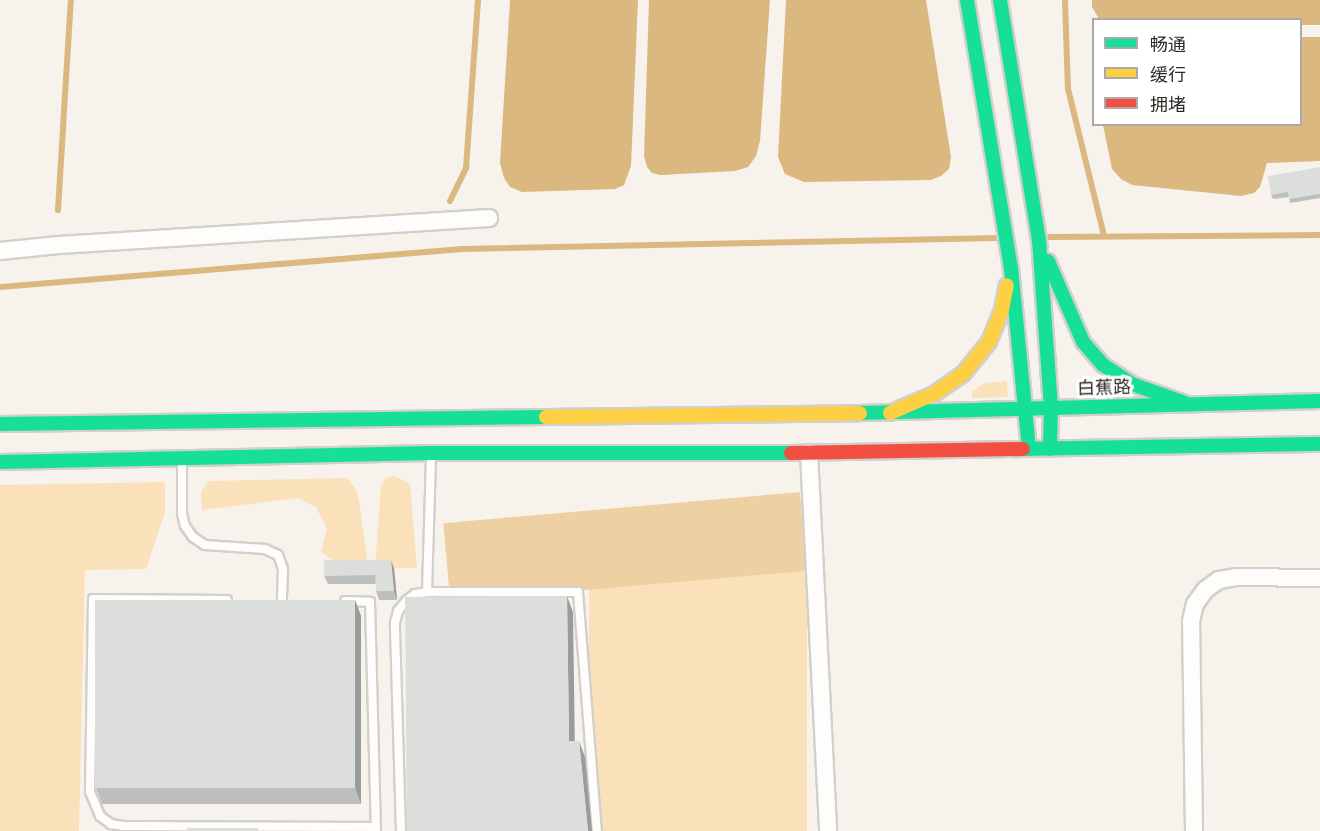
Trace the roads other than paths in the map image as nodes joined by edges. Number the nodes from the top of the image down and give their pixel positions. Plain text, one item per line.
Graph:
1 (967, 0) edge
2 (999, 0) edge
3 (489, 218) dead end
4 (1039, 240) junction
5 (0, 251) edge
6 (1011, 268) junction
7 (1320, 401) edge
8 (1185, 403) junction
9 (1051, 407) junction
10 (1027, 408) junction
11 (890, 412) junction
12 (0, 424) edge
13 (1320, 444) edge
14 (1029, 449) junction
15 (1050, 449) junction
16 (431, 453) junction
17 (809, 453) junction
18 (182, 458) junction
19 (0, 462) edge
20 (1320, 578) edge
21 (427, 592) junction
22 (235, 600) edge
23 (271, 601) edge
24 (282, 601) junction
25 (293, 601) edge
26 (337, 601) edge
27 (178, 829) edge
28 (376, 829) edge
29 (401, 831) edge
30 (597, 831) edge
31 (828, 831) edge
32 (1194, 831) edge

1 - 6 main road
2 - 4 main road
3 - 5 street
4 - 8 main road
4 - 9 main road
6 - 10 main road
6 - 11 main road
7 - 8 main road, 白蕉路
8 - 9 main road, 白蕉路
9 - 10 main road, 白蕉路
9 - 15 main road
10 - 11 main road, 白蕉路
10 - 14 main road
11 - 12 main road, 白蕉路
13 - 15 main road
14 - 15 main road
14 - 17 main road
16 - 17 main road
16 - 18 main road
16 - 21 lane
17 - 31 street
18 - 19 main road
18 - 24 lane
20 - 32 street
21 - 29 lane
21 - 30 lane
22 - 27 lane
23 - 24 lane
24 - 25 lane
26 - 28 lane
27 - 28 lane

